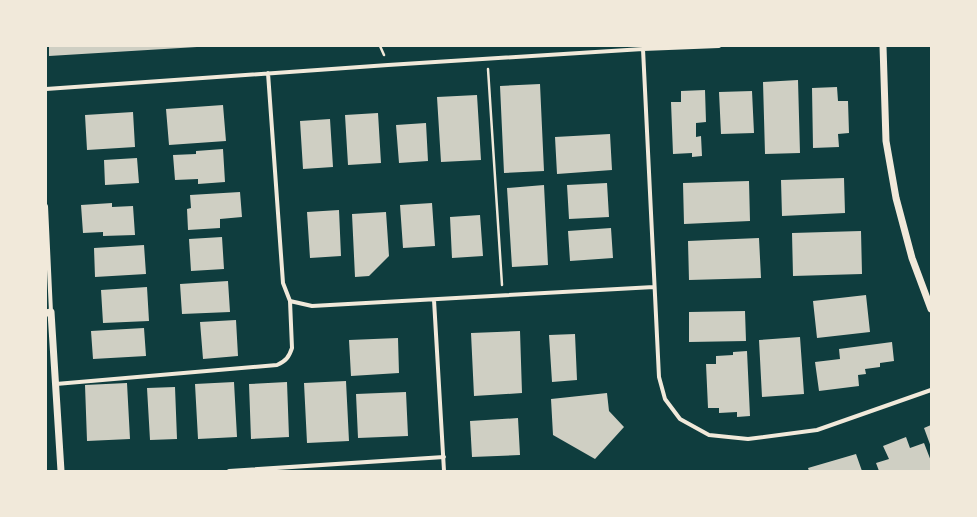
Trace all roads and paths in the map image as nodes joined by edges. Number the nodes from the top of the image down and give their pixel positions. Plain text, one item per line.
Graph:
1 (719, 46) edge
2 (883, 46) edge
3 (644, 49) junction
4 (488, 58) junction
5 (268, 72) junction
6 (46, 90) edge
7 (46, 206) edge
8 (654, 286) junction
9 (502, 295) junction
10 (434, 300) junction
11 (290, 301) junction
12 (931, 309) edge
13 (49, 313) edge
14 (56, 384) junction
15 (931, 390) edge
16 (444, 457) junction
17 (61, 471) edge
18 (229, 471) edge
19 (444, 471) edge

1 - 3 street
2 - 12 street
3 - 4 street
3 - 8 street
4 - 5 street
4 - 9 path
5 - 6 street
5 - 11 street
7 - 13 street
8 - 9 street
8 - 15 street
9 - 10 street
10 - 11 street
10 - 16 street
11 - 14 street
13 - 14 street
14 - 17 street
16 - 18 street
16 - 19 street

